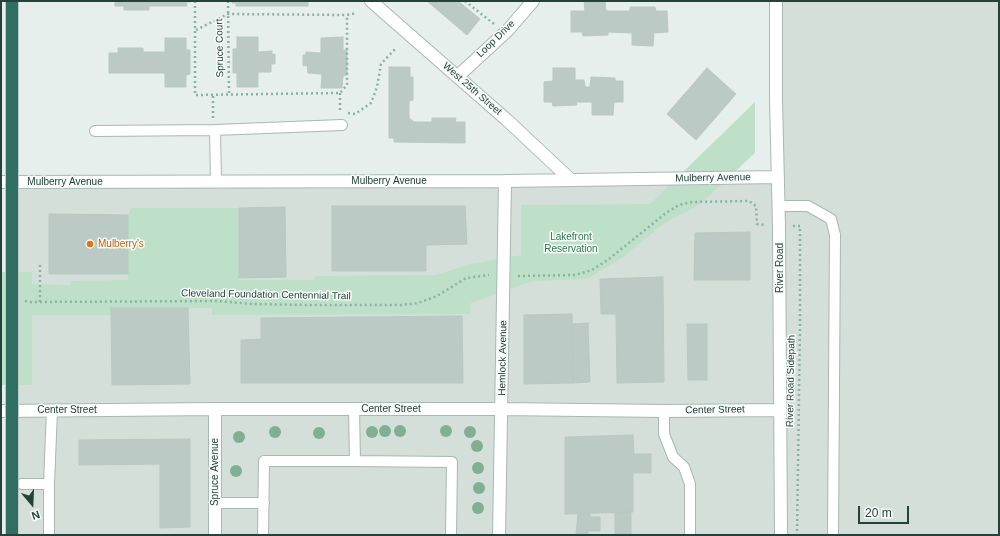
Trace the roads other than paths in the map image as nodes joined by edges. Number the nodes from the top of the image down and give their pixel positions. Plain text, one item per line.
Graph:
1 (12, 1) edge
2 (371, 1) edge
3 (533, 1) edge
4 (776, 1) edge
5 (458, 76) junction
6 (342, 125) dead end
7 (214, 130) junction
8 (95, 131) dead end
9 (778, 177) junction
10 (571, 180) junction
11 (505, 181) junction
12 (1, 182) edge
13 (216, 182) junction
14 (779, 206) junction
15 (215, 409) junction
16 (354, 409) junction
17 (502, 409) junction
18 (52, 410) junction
19 (780, 410) junction
20 (1, 411) edge
21 (664, 411) junction
22 (355, 461) junction
23 (22, 484) dead end
24 (49, 484) junction
25 (215, 503) junction
26 (264, 503) junction
27 (12, 535) edge
28 (49, 535) edge
29 (215, 535) edge
30 (263, 535) edge
31 (451, 535) edge
32 (499, 535) edge
33 (690, 535) edge
34 (781, 535) edge
35 (833, 535) edge

1 - 27 highway, bridge
2 - 5 street, West 25th Street
3 - 5 street, Loop Drive
4 - 9 street, River Road
5 - 10 street, West 25th Street
6 - 7 lane
7 - 8 lane
7 - 13 lane
9 - 10 street, Mulberry Avenue
9 - 14 street, River Road
10 - 11 street, Mulberry Avenue
11 - 13 street, Mulberry Avenue
11 - 17 street, Hemlock Avenue
12 - 13 street, Mulberry Avenue
14 - 19 street, River Road
14 - 35 lane
15 - 16 street, Center Street
15 - 18 street, Center Street
15 - 25 street, Spruce Avenue
16 - 17 street, Center Street
16 - 22 lane
17 - 21 street, Center Street
17 - 32 street, Hemlock Avenue
18 - 20 street, Center Street
18 - 24 lane
19 - 21 street, Center Street
19 - 34 street, River Road
21 - 33 lane
22 - 26 lane
22 - 31 lane
23 - 24 lane
24 - 28 lane
25 - 26 lane
25 - 29 street, Spruce Avenue
26 - 30 lane

